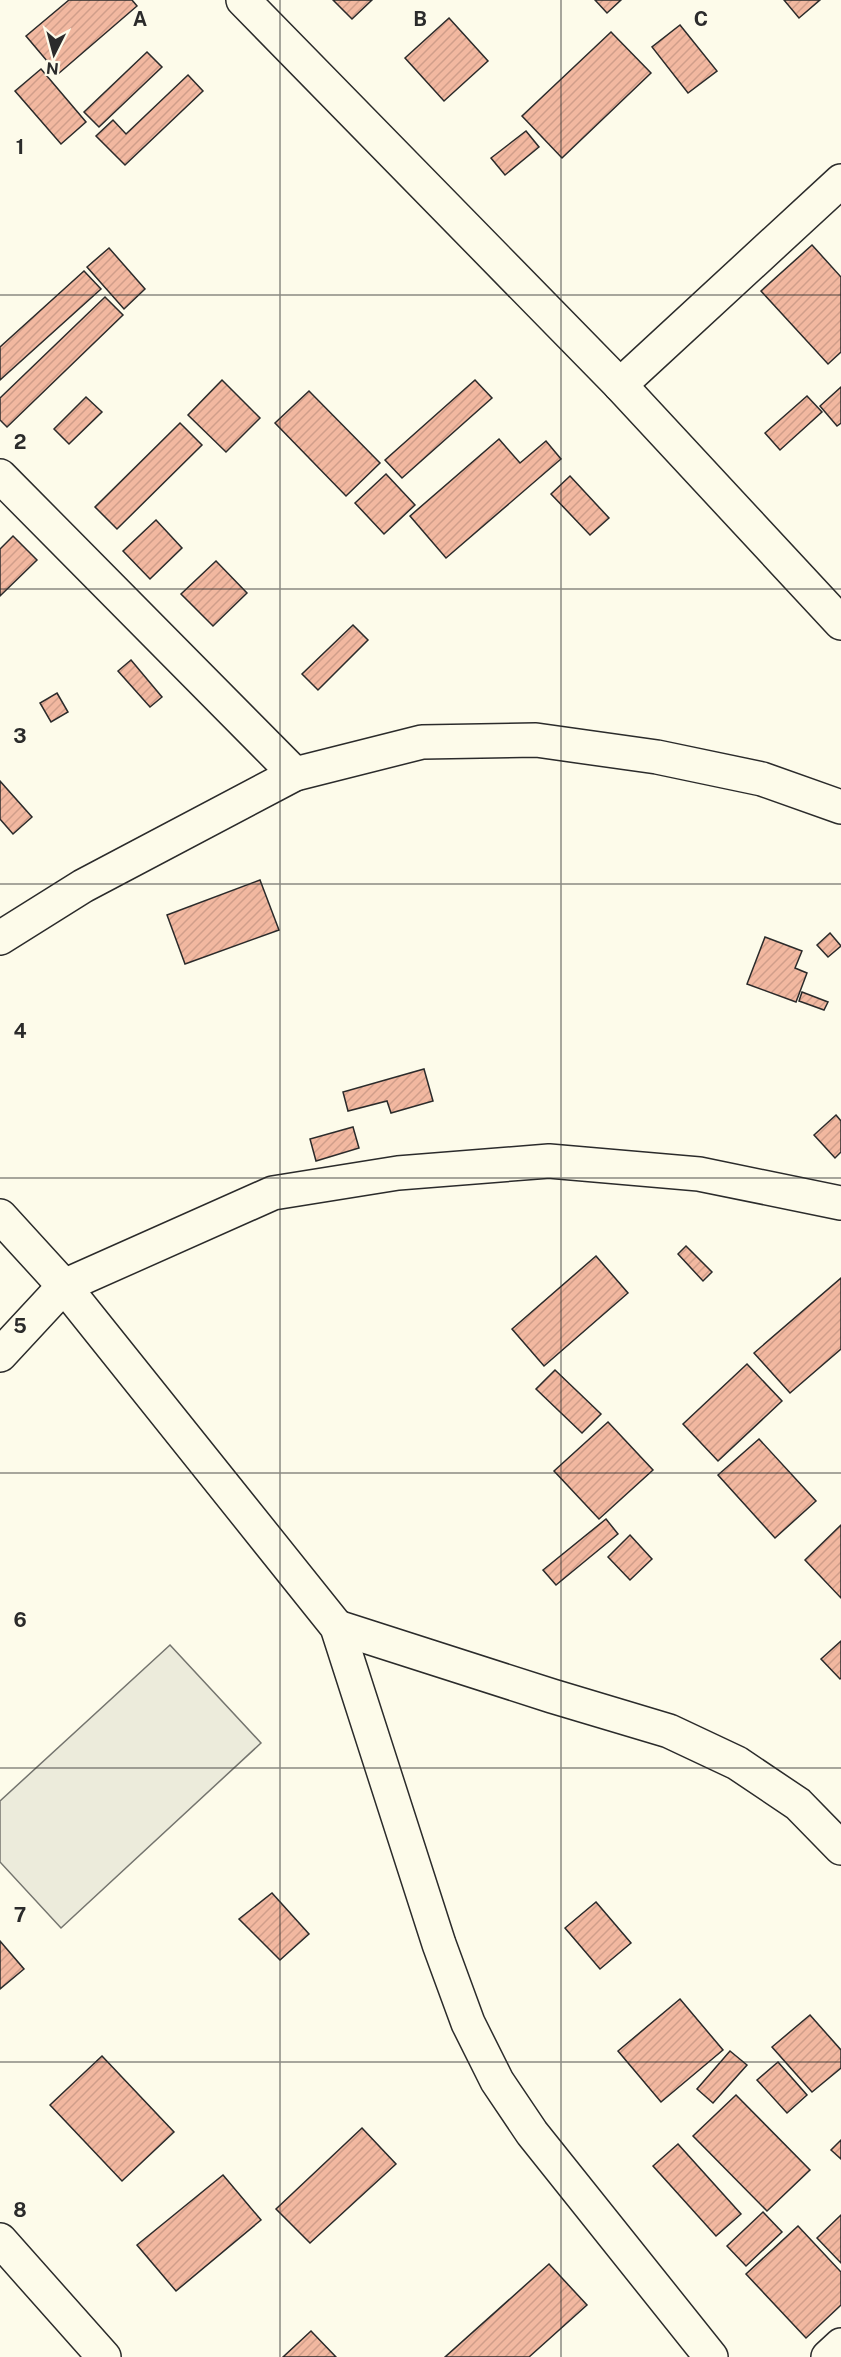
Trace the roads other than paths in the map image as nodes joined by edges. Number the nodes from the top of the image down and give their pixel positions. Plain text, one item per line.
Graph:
1 (243, 0) edge
2 (841, 181) edge
3 (620, 385) junction
4 (0, 476) edge
5 (841, 623) edge
6 (295, 774) junction
7 (841, 807) edge
8 (0, 938) edge
9 (841, 1203) edge
10 (0, 1216) edge
11 (64, 1286) junction
12 (0, 1355) edge
13 (337, 1627) junction
14 (841, 1848) edge
15 (0, 2240) edge
16 (841, 2344) edge
17 (104, 2357) edge
18 (711, 2357) edge
19 (828, 2357) edge

1 - 3 street
2 - 3 street
3 - 5 street
4 - 6 street
6 - 7 street
6 - 8 street
9 - 11 street
10 - 11 street
11 - 12 street
11 - 13 street
13 - 14 street
13 - 18 street
15 - 17 street
16 - 19 street

